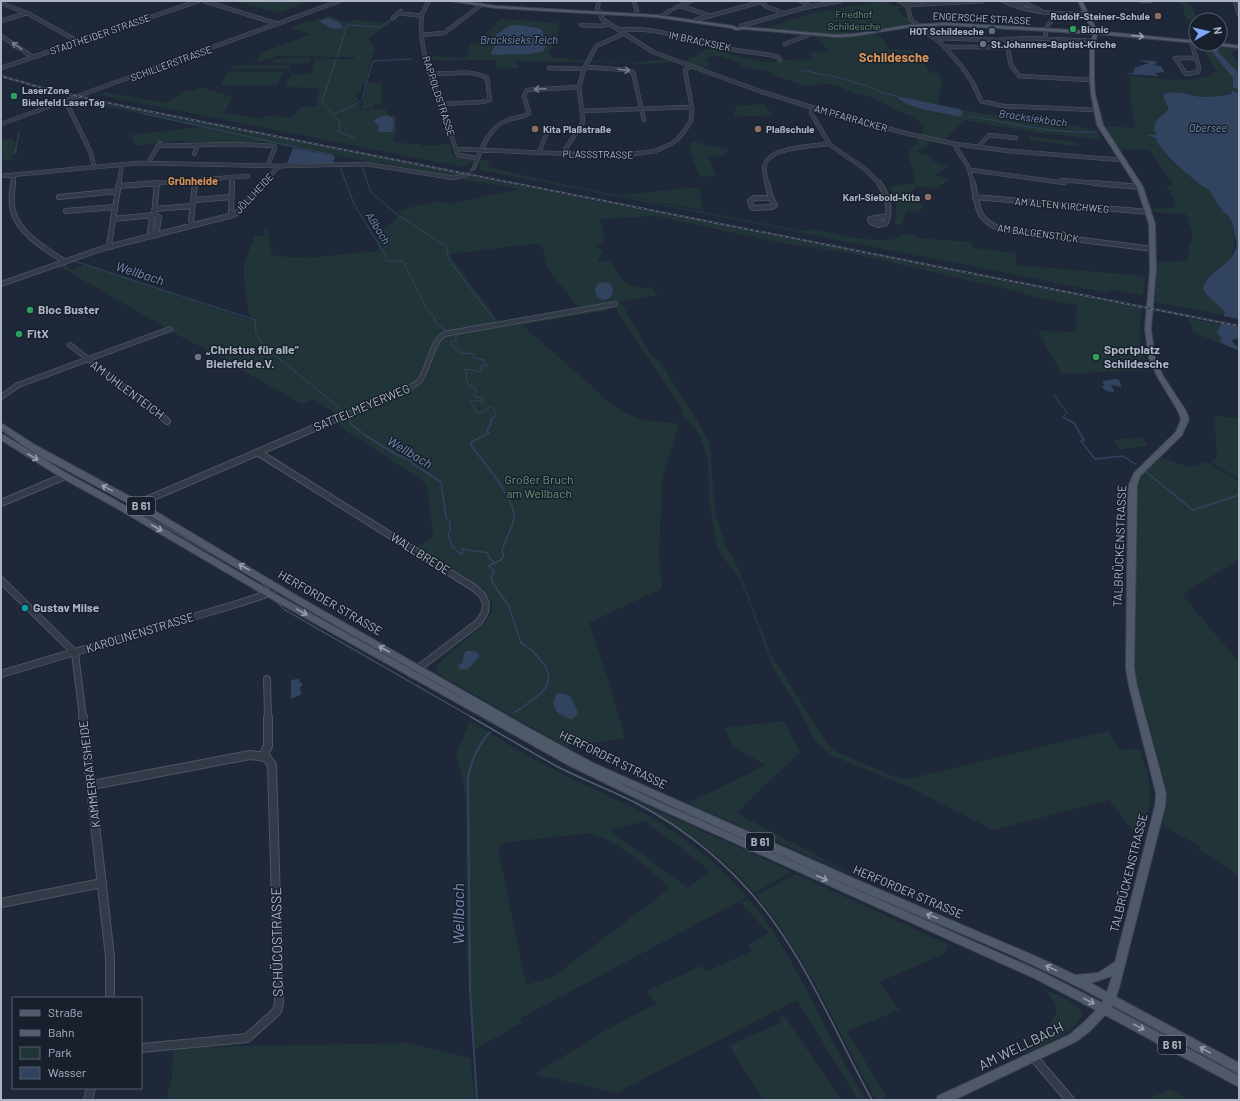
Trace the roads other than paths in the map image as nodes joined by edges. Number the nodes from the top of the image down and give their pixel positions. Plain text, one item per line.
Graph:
1 (198, 1) edge
2 (204, 1) edge
3 (340, 1) edge
4 (429, 1) edge
5 (452, 1) edge
6 (599, 1) edge
7 (634, 1) edge
8 (691, 1) edge
9 (760, 1) edge
10 (800, 1) edge
11 (840, 1) edge
12 (899, 1) edge
13 (983, 1) edge
14 (1003, 1) edge
15 (1080, 1) edge
16 (1141, 1) edge
17 (1151, 1) edge
18 (2, 3) edge
19 (1026, 3) edge
20 (1237, 3) edge
21 (481, 5) junction
22 (907, 5) junction
23 (1011, 5) junction
24 (681, 6) junction
25 (811, 6) junction
26 (675, 8) dead end
27 (403, 10) dead end
28 (671, 10) dead end
29 (27, 13) junction
30 (398, 13) junction
31 (601, 13) junction
32 (784, 13) junction
33 (1055, 13) junction
34 (1087, 13) junction
35 (1239, 14) edge
36 (636, 15) junction
37 (422, 16) junction
38 (662, 16) junction
39 (710, 16) junction
40 (393, 18) dead end
41 (587, 20) dead end
42 (695, 20) junction
43 (1, 21) edge
44 (278, 24) junction
45 (610, 24) junction
46 (916, 25) junction
47 (742, 27) junction
48 (618, 30) junction
49 (1045, 30) junction
50 (1095, 33) junction
51 (623, 34) junction
52 (811, 34) junction
53 (421, 35) junction
54 (1, 36) edge
55 (935, 38) junction
56 (1046, 38) junction
57 (1006, 39) junction
58 (1094, 41) junction
59 (1188, 41) edge
60 (78, 42) junction
61 (785, 44) dead end
62 (1228, 46) edge
63 (945, 47) junction
64 (1007, 47) junction
65 (1239, 48) edge
66 (1195, 52) edge
67 (33, 57) junction
68 (1195, 58) junction
69 (780, 60) dead end
70 (691, 66) junction
71 (1, 68) edge
72 (584, 68) junction
73 (550, 69) dead end
74 (431, 74) junction
75 (1092, 80) junction
76 (579, 87) junction
77 (63, 102) junction
78 (441, 104) junction
79 (692, 107) junction
80 (812, 108) junction
81 (642, 109) junction
82 (819, 110) junction
83 (1096, 110) junction
84 (582, 111) junction
85 (813, 116) junction
86 (644, 120) dead end
87 (1, 124) edge
88 (546, 135) dead end
89 (1016, 138) dead end
90 (828, 144) junction
91 (956, 144) junction
92 (198, 145) junction
93 (978, 147) junction
94 (456, 149) junction
95 (480, 150) junction
96 (538, 152) junction
97 (564, 153) junction
98 (194, 154) dead end
99 (477, 158) junction
100 (1122, 160) junction
101 (122, 164) junction
102 (148, 164) junction
103 (268, 164) junction
104 (282, 166) junction
105 (94, 167) junction
106 (474, 168) tunnel mouth
107 (970, 170) junction
108 (14, 175) junction
109 (466, 175) tunnel mouth
110 (1, 176) edge
111 (248, 176) dead end
112 (232, 178) junction
113 (195, 180) junction
114 (158, 183) junction
115 (119, 186) junction
116 (1140, 187) junction
117 (118, 191) junction
118 (59, 196) dead end
119 (231, 197) junction
120 (975, 197) junction
121 (771, 198) junction
122 (194, 200) junction
123 (192, 206) junction
124 (115, 207) junction
125 (155, 209) junction
126 (66, 211) dead end
127 (231, 212) dead end
128 (1149, 212) junction
129 (154, 216) junction
130 (889, 216) dead end
131 (113, 219) junction
132 (193, 225) junction
133 (156, 234) junction
134 (111, 247) junction
135 (1153, 248) junction
136 (65, 262) junction
137 (1, 284) edge
138 (615, 304) dead end
139 (170, 329) dead end
140 (70, 346) dead end
141 (87, 359) junction
142 (2, 395) edge
143 (168, 421) dead end
144 (1, 425) edge
145 (1, 437) edge
146 (259, 453) junction
147 (65, 476) junction
148 (1, 503) edge
149 (137, 504) junction
150 (123, 508) junction
151 (1, 580) edge
152 (277, 587) junction
153 (268, 593) junction
154 (75, 653) junction
155 (414, 672) junction
156 (1, 674) edge
157 (267, 679) dead end
158 (263, 756) junction
159 (92, 785) junction
160 (102, 882) junction
161 (1, 903) edge
162 (1119, 965) junction
163 (1074, 979) junction
164 (110, 997) edge
165 (1110, 999) junction
166 (1104, 1009) junction
167 (142, 1048) edge
168 (1034, 1058) junction
169 (1239, 1069) edge
170 (1239, 1082) edge
171 (91, 1089) edge
172 (957, 1097) edge
173 (88, 1100) edge
174 (942, 1100) edge
175 (1070, 1100) edge

1 - 60 street, STADTHEIDER STRASSE
2 - 44 street
3 - 44 street, SCHILLERSTRASSE
4 - 37 street, RAPPOLDSTRASSE
5 - 21 main road
6 - 31 street
7 - 36 street
8 - 24 street
9 - 32 street
9 - 39 street
10 - 25 street
11 - 25 street
12 - 22 street
13 - 22 street
14 - 23 street
15 - 34 main road
16 - 17 street
18 - 29 street
19 - 23 street
19 - 33 street
20 - 35 street
21 - 31 main road
21 - 53 street
22 - 46 street
23 - 33 street
24 - 26 street
24 - 39 street
25 - 32 street
27 - 30 street
28 - 38 street
29 - 43 street
29 - 60 street
30 - 37 street
30 - 40 street
31 - 36 main road
31 - 45 street, AM PFARRACKER
32 - 47 street
33 - 34 street
33 - 49 street
34 - 50 main road
36 - 38 main road
37 - 53 street, RAPPOLDSTRASSE
38 - 42 main road
39 - 42 street
41 - 45 street
42 - 47 main road, ENGERSCHE STRASSE
44 - 77 street, SCHILLERSTRASSE
45 - 48 street, AM PFARRACKER
46 - 49 main road, ENGERSCHE STRASSE
46 - 52 main road, ENGERSCHE STRASSE
46 - 55 street
47 - 52 main road, ENGERSCHE STRASSE
48 - 51 street, AM PFARRACKER
48 - 69 street, IM BRACKSIEK
49 - 50 main road, ENGERSCHE STRASSE
49 - 56 street
50 - 58 main road, TALBRÜCKENSTRASSE
50 -> 59 main road, ENGERSCHE STRASSE
51 - 70 street, AM PFARRACKER
51 - 72 street
52 - 61 street
53 - 74 street, RAPPOLDSTRASSE
67 -> 54 street
55 - 57 street
55 - 63 street
56 - 57 street
56 - 58 street
57 - 64 street
58 - 75 main road, TALBRÜCKENSTRASSE
60 - 67 street, STADTHEIDER STRASSE
62 - 65 main road
63 - 64 street
63 - 83 street
64 - 75 street
66 - 68 street
67 - 71 street, STADTHEIDER STRASSE
68 - 68 street
70 - 79 street, PLASSSTRASSE
70 - 80 street, AM PFARRACKER
72 - 73 street
72 - 76 street
72 -> 81 street
74 - 78 street, RAPPOLDSTRASSE
74 - 78 street
75 - 83 main road, TALBRÜCKENSTRASSE
76 - 84 street
76 -> 95 street
77 - 87 street, SCHILLERSTRASSE
77 - 105 street
78 - 94 street, RAPPOLDSTRASSE
79 - 81 street
79 - 97 street, PLASSSTRASSE
80 - 82 street, AM PFARRACKER
80 - 85 street
81 - 84 street
81 - 86 street
82 - 85 street
82 - 91 street, AM PFARRACKER
83 - 100 main road, TALBRÜCKENSTRASSE
84 - 97 street
85 - 90 street
88 - 96 street
89 - 93 street
90 - 121 street
90 - 130 street
91 - 93 street, AM PFARRACKER
91 - 107 street, AM BALGENSTÜCK
92 - 98 street
92 - 102 street
92 - 103 street
93 - 100 street, AM PFARRACKER
94 - 95 street, PLASSSTRASSE
94 - 99 street, RAPPOLDSTRASSE
95 - 96 street, PLASSSTRASSE
95 - 99 street
96 - 97 street, PLASSSTRASSE
99 - 106 street
100 - 116 main road, TALBRÜCKENSTRASSE
101 - 102 street
101 - 105 street
101 - 115 street
102 - 103 street
103 - 104 street
104 - 109 street, JÖLLHEIDE
104 - 132 street, JÖLLHEIDE
105 - 108 street
107 - 116 street
107 - 120 street, AM BALGENSTÜCK
108 - 110 street
108 - 136 street
111 - 112 street
112 - 113 street
112 - 119 street
113 - 114 street
113 - 122 street
114 - 115 street
114 - 125 street
115 - 117 street
116 - 128 main road, TALBRÜCKENSTRASSE
117 - 118 street
117 - 124 street
119 - 122 street
119 - 127 street
120 - 128 street, AM ALTEN KIRCHWEG
120 - 135 street, AM BALGENSTÜCK
121 - 121 street
122 - 123 street
123 - 125 street
123 - 132 street
124 - 126 street
124 - 131 street
125 - 129 street
128 - 135 main road, TALBRÜCKENSTRASSE
129 - 131 street
129 - 133 street
131 - 134 street
132 - 133 street, JÖLLHEIDE
133 - 134 street, JÖLLHEIDE
134 - 136 street, JÖLLHEIDE
135 - 162 main road, TALBRÜCKENSTRASSE
136 - 137 street, JÖLLHEIDE
138 - 146 street, SATTELMEYERWEG
139 - 141 street
140 - 141 street, AM UHLENTEICH
141 - 142 street
141 - 143 street, AM UHLENTEICH
149 -> 144 main road, HERFORDER STRASSE / B 61
145 -> 147 main road, HERFORDER STRASSE / B 61
146 - 149 street, SATTELMEYERWEG
146 - 155 street, WALLBREDE
147 - 148 street
147 - 150 main road, HERFORDER STRASSE / B 61
149 - 150 main road
152 -> 149 main road, HERFORDER STRASSE / B 61
150 -> 153 main road, HERFORDER STRASSE / B 61
151 - 154 street
152 - 153 street, KAROLINENSTRASSE
155 -> 152 main road, HERFORDER STRASSE / B 61
153 - 154 street, KAROLINENSTRASSE
153 -> 155 main road, HERFORDER STRASSE / B 61
154 - 156 street, KAROLINENSTRASSE
154 - 159 street, KAMMERRATSHEIDE
163 -> 155 main road, HERFORDER STRASSE / B 61
155 -> 166 main road, HERFORDER STRASSE / B 61
157 - 158 street
158 - 159 street
158 - 167 street, SCHÜCOSTRASSE
159 - 160 street, KAMMERRATSHEIDE
160 - 161 street
160 - 164 street, KAMMERRATSHEIDE
162 - 163 main road
162 - 165 main road, TALBRÜCKENSTRASSE
163 - 165 main road, HERFORDER STRASSE / B 61
165 - 166 main road, AM WELLBACH
169 -> 165 main road, HERFORDER STRASSE / B 61
166 - 168 main road, AM WELLBACH
166 -> 170 main road, HERFORDER STRASSE / B 61
168 - 172 main road, AM WELLBACH
168 - 175 street
171 - 173 street
172 - 174 main road, AM WELLBACH

